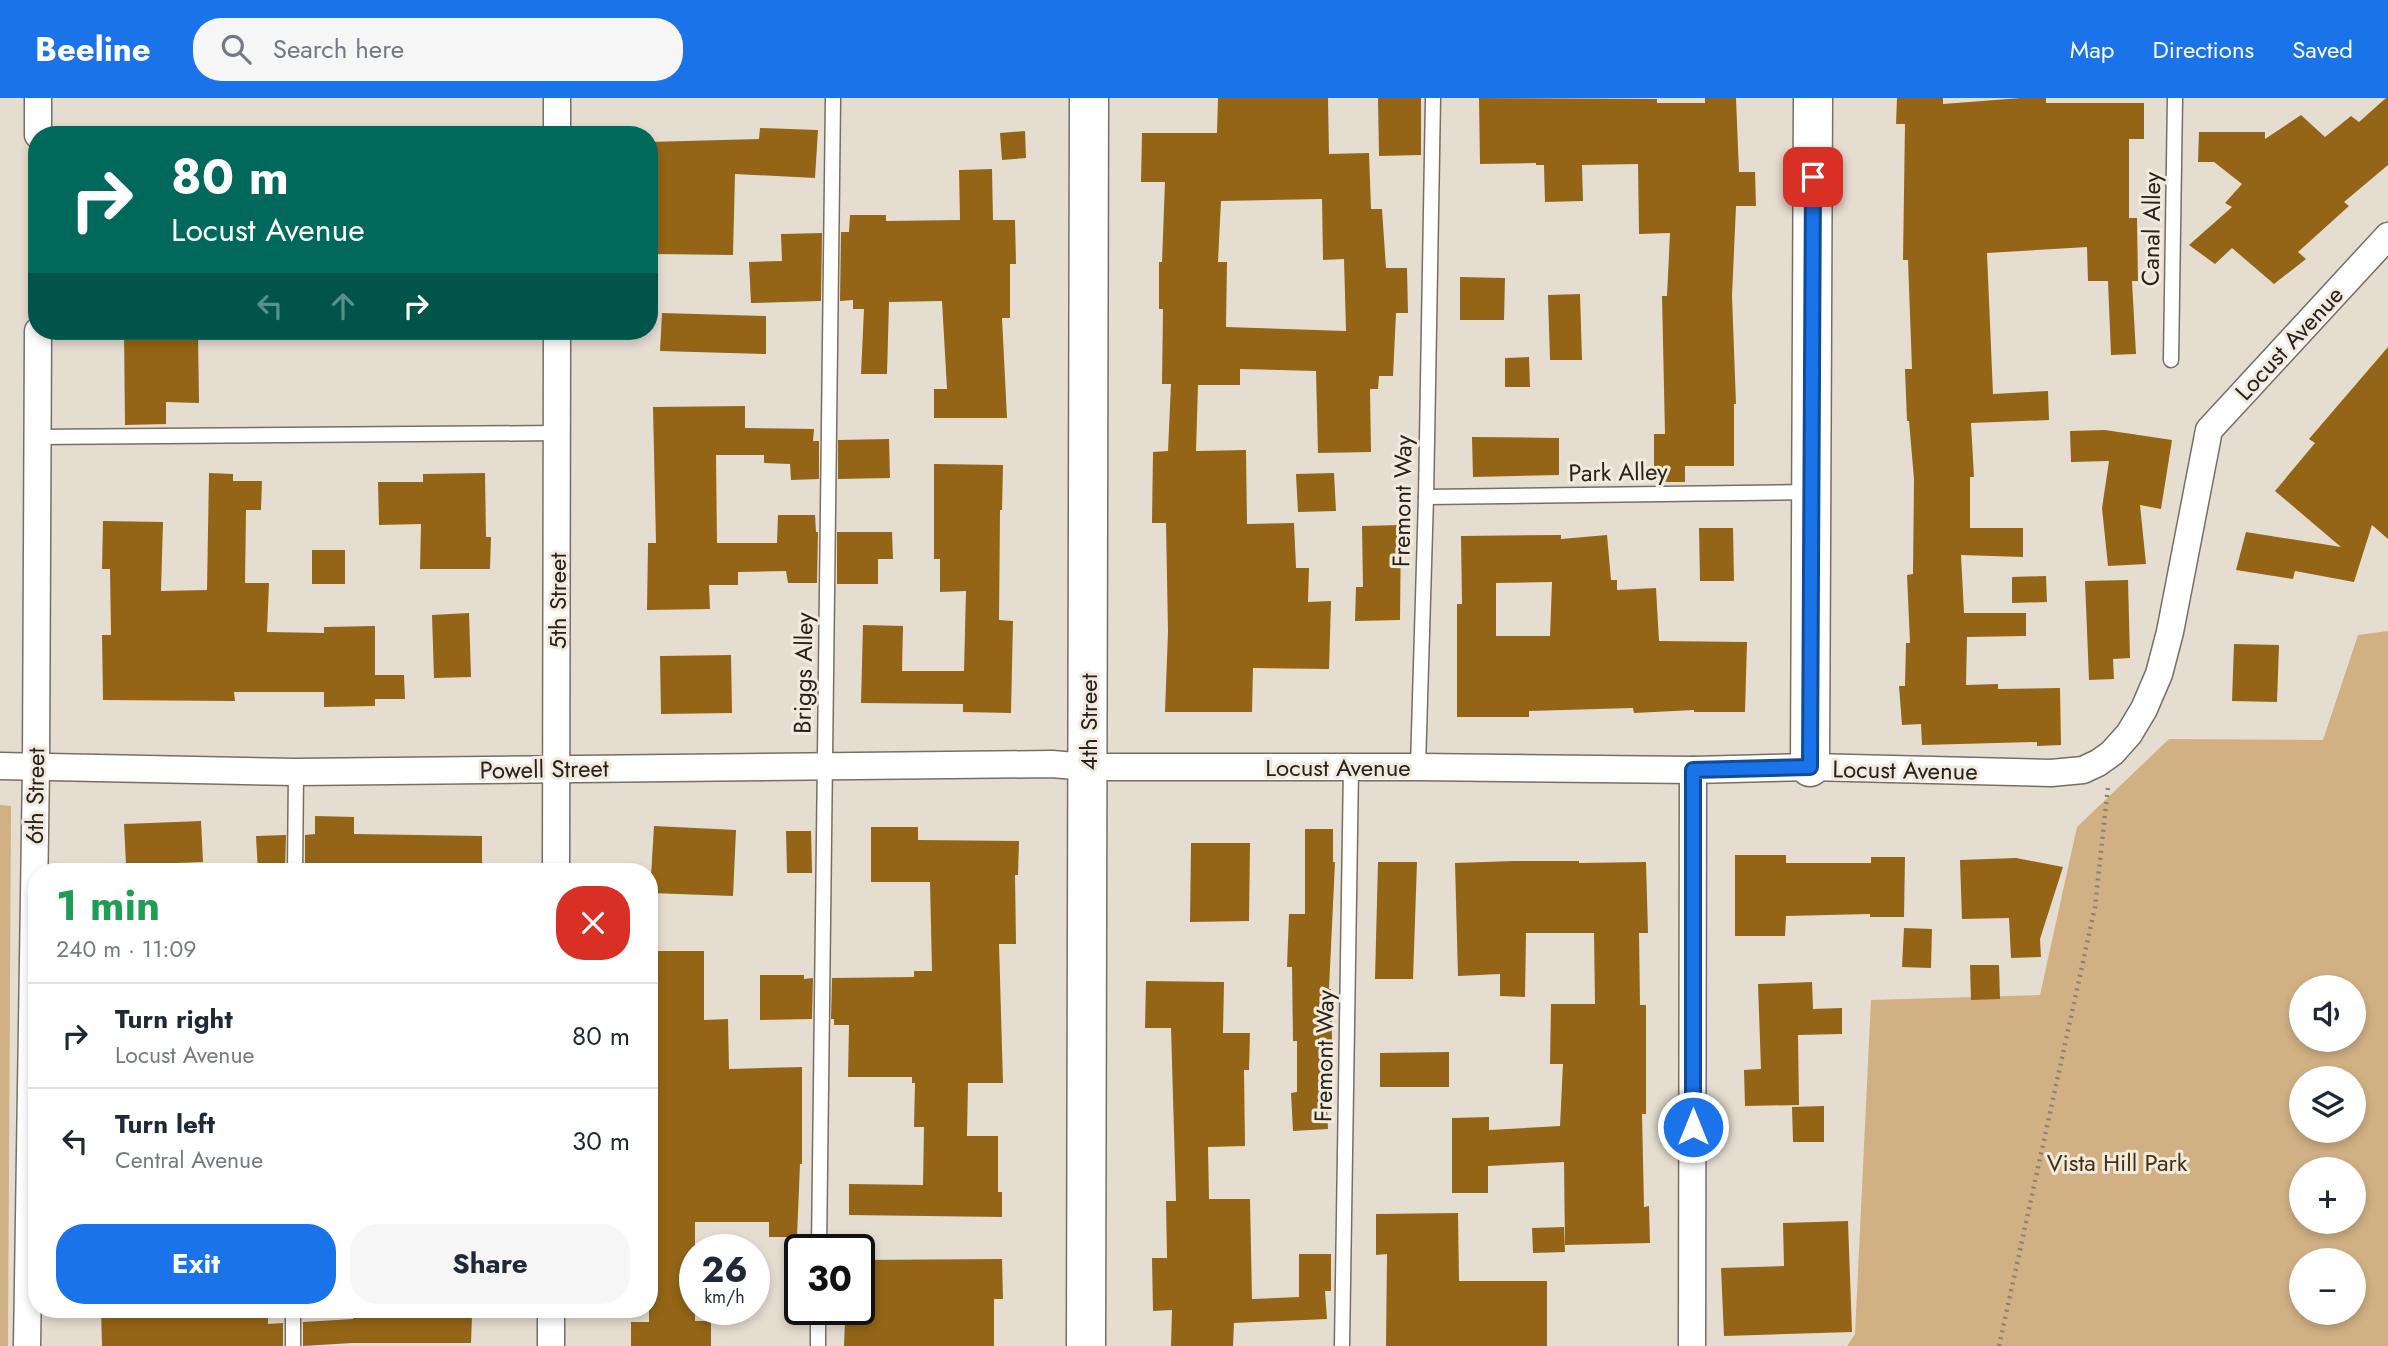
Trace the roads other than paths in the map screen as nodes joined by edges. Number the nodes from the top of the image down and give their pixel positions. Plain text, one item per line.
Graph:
1 (38, 98) edge
2 (557, 98) edge
3 (833, 98) edge
4 (1089, 98) edge
5 (1433, 98) edge
6 (1813, 98) edge
7 (2175, 98) edge
8 (38, 126) edge
9 (557, 126) edge
10 (2388, 236) edge
11 (38, 340) edge
12 (557, 340) edge
13 (2171, 360) dead end
14 (557, 433) junction
15 (37, 437) junction
16 (1810, 492) junction
17 (1426, 497) junction
18 (0, 766) edge
19 (825, 766) junction
20 (36, 767) junction
21 (1087, 767) junction
22 (1351, 767) junction
23 (1418, 767) junction
24 (1810, 767) junction
25 (557, 769) junction
26 (1693, 770) junction
27 (296, 772) junction
28 (35, 863) edge
29 (295, 863) edge
30 (556, 863) edge
31 (819, 1234) edge
32 (28, 1282) edge
33 (293, 1318) edge
34 (551, 1318) edge
35 (818, 1325) edge
36 (27, 1346) edge
37 (293, 1346) edge
38 (551, 1346) edge
39 (818, 1346) edge
40 (1086, 1346) edge
41 (1342, 1346) edge
42 (1692, 1346) edge

1 - 8 street
2 - 9 street
3 - 19 lane, Briggs Alley
4 - 21 main road, 4th Street
5 - 17 lane, Fremont Way
6 - 16 main road
7 - 13 lane, Canal Alley
10 - 24 street, Locust Avenue
11 - 15 street, 6th Street
12 - 14 street, 5th Street
14 - 15 lane
14 - 25 street, 5th Street
15 - 20 street, 6th Street
16 - 17 lane, Park Alley
16 - 24 main road
17 - 23 lane, Fremont Way
18 - 20 street, Powell Street
19 - 21 street, Powell Street
19 - 25 street, Powell Street
19 - 31 lane, Briggs Alley
20 - 27 street, Powell Street
20 - 28 street, 6th Street
21 - 22 street, Locust Avenue
21 - 40 main road, 4th Street
22 - 23 street, Locust Avenue
22 - 41 lane, Fremont Way
23 - 26 street, Locust Avenue
24 - 26 street, Locust Avenue
25 - 27 street, Powell Street
25 - 30 street, 5th Street
26 - 42 street
27 - 29 lane
32 - 36 street, 6th Street
33 - 37 lane
34 - 38 street
35 - 39 lane

